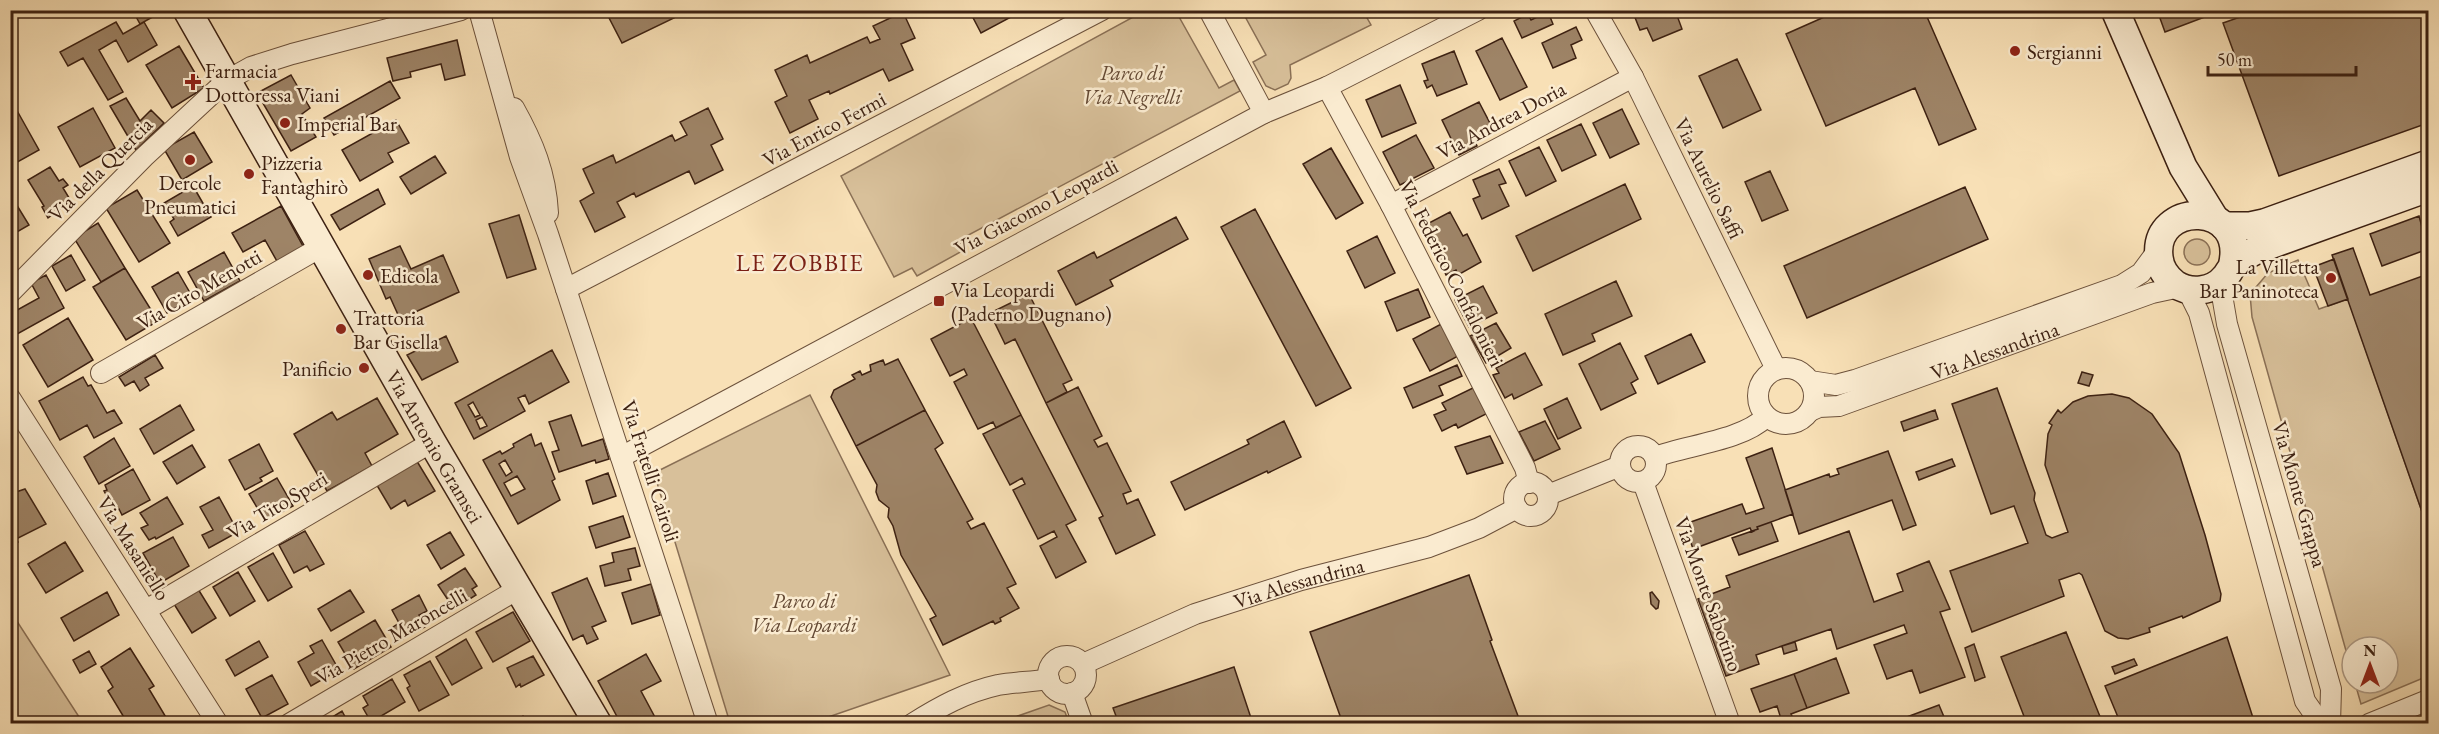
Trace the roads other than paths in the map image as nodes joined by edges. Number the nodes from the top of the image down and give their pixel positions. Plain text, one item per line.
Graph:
1 (187, 10) edge
2 (461, 10) edge
3 (479, 10) edge
4 (1102, 10) edge
5 (1209, 10) edge
6 (1478, 10) edge
7 (1595, 10) edge
8 (2115, 10) edge
9 (1633, 77) junction
10 (226, 81) junction
11 (1327, 87) junction
12 (1264, 113) junction
13 (2428, 164) edge
14 (2183, 167) junction
15 (2428, 188) edge
16 (1391, 206) junction
17 (2174, 222) junction
18 (2219, 222) junction
19 (321, 247) junction
20 (2158, 250) junction
21 (2229, 272) junction
22 (2183, 288) junction
23 (566, 289) junction
24 (10, 293) edge
25 (1776, 369) junction
26 (101, 374) dead end
27 (1810, 381) junction
28 (10, 398) edge
29 (1810, 411) junction
30 (1766, 417) junction
31 (432, 441) junction
32 (621, 457) junction
33 (1655, 457) junction
34 (1620, 465) junction
35 (1643, 482) junction
36 (1529, 483) junction
37 (1548, 495) junction
38 (1517, 508) junction
39 (518, 589) junction
40 (146, 610) junction
41 (1083, 664) junction
42 (1049, 679) junction
43 (1072, 693) junction
44 (2428, 700) edge
45 (218, 723) edge
46 (289, 723) edge
47 (598, 723) edge
48 (708, 723) edge
49 (912, 723) edge
50 (1083, 723) edge
51 (1730, 723) edge
52 (2321, 723) edge
53 (2330, 723) edge
54 (2369, 723) edge

1 - 10 street, Via Antonio Gramsci
2 - 10 street, Via della Quercia
3 - 23 street, Via Fratelli Cairoli
4 - 23 street, Via Enrico Fermi
5 - 12 street
6 - 11 street, Via Giacomo Leopardi
7 - 9 street, Via Aurelio Saffi
8 - 14 street
9 - 16 street, Via Andrea Doria
9 - 25 street, Via Aurelio Saffi
10 - 19 street, Via Antonio Gramsci
10 - 24 street, Via della Quercia
11 - 12 street, Via Giacomo Leopardi
11 - 16 street, Via Federico Confalonieri
12 - 32 street, Via Giacomo Leopardi
13 - 18 street
14 - 17 street
14 - 18 street
15 - 21 street
16 - 36 street, Via Federico Confalonieri
17 - 18 street
17 - 20 street
18 - 21 street
19 - 26 street, Via Ciro Menotti
19 - 31 street, Via Antonio Gramsci
20 - 22 street
20 - 27 street, Via Alessandrina
21 - 22 street
21 - 53 street, Via Monte Grappa
22 - 29 street, Via Alessandrina
22 - 52 street
23 - 32 street, Via Fratelli Cairoli
25 - 27 street
25 - 30 street
27 - 29 street
28 - 40 street, Via Masaniello
29 - 30 street
30 - 33 street
31 - 39 street, Via Antonio Gramsci
31 - 40 street, Via Tito Speri
32 - 48 street, Via Fratelli Cairoli
33 - 34 street
33 - 35 street
34 - 35 street
34 - 37 street
35 - 51 street, Via Monte Sabotino
36 - 37 street
36 - 38 street
37 - 38 street
38 - 41 street, Via Alessandrina
39 - 46 street, Via Pietro Maroncelli
39 - 47 street, Via Antonio Gramsci
40 - 45 street, Via Masaniello
41 - 42 street
41 - 43 street
42 - 43 street
42 - 49 street
43 - 50 street
44 - 54 street

